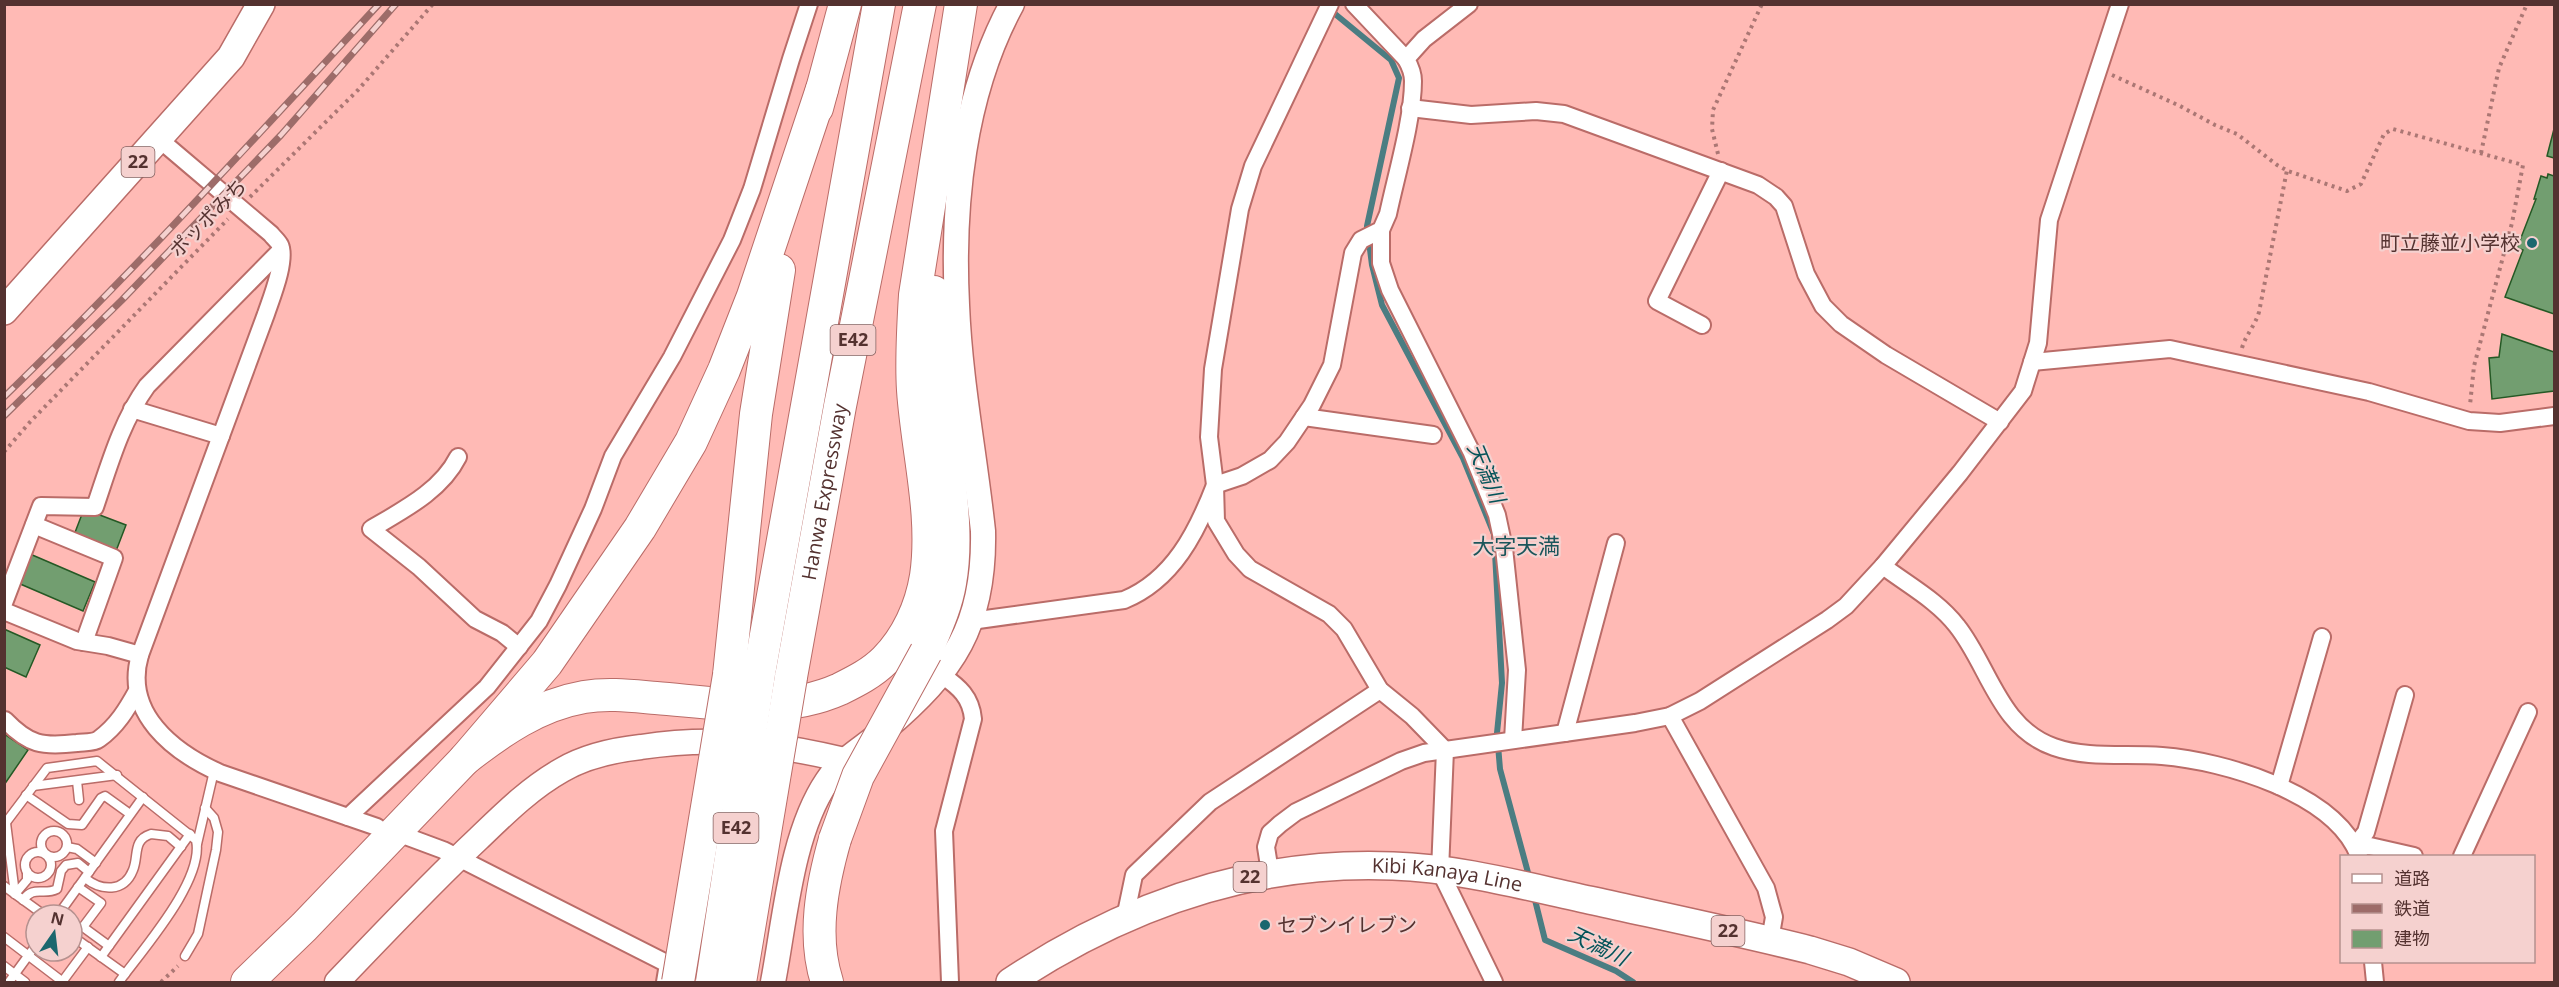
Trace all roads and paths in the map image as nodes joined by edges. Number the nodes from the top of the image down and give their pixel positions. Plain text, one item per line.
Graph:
1 (261, 4) edge
2 (433, 4) edge
3 (809, 4) edge
4 (845, 4) edge
5 (879, 4) edge
6 (920, 4) edge
7 (961, 4) edge
8 (1012, 4) edge
9 (1329, 4) edge
10 (1354, 4) edge
11 (1469, 4) edge
12 (1762, 4) edge
13 (2120, 4) edge
14 (2527, 4) edge
15 (1406, 59) junction
16 (2099, 69) junction
17 (822, 89) junction
18 (1410, 108) junction
19 (942, 120) junction
20 (159, 139) junction
21 (2481, 153) junction
22 (2287, 170) junction
23 (1724, 173) junction
24 (240, 207) junction
25 (1382, 230) junction
26 (281, 250) junction
27 (4, 311) edge
28 (1702, 325) dead end
29 (2032, 362) junction
30 (2239, 363) junction
31 (132, 409) junction
32 (2554, 416) edge
33 (1304, 417) junction
34 (2469, 421) junction
35 (2000, 422) junction
36 (1433, 435) dead end
37 (221, 436) junction
38 (4, 452) edge
39 (458, 457) dead end
40 (1215, 485) junction
41 (34, 525) junction
42 (1616, 543) dead end
43 (1883, 566) junction
44 (4, 603) edge
45 (4, 610) edge
46 (971, 621) junction
47 (2322, 637) dead end
48 (84, 642) junction
49 (519, 647) junction
50 (140, 656) junction
51 (934, 663) junction
52 (744, 675) junction
53 (1380, 690) junction
54 (137, 691) junction
55 (2404, 695) dead end
56 (2528, 712) dead end
57 (1670, 716) junction
58 (5, 720) edge
59 (1565, 733) junction
60 (1510, 741) junction
61 (1445, 750) junction
62 (465, 759) junction
63 (844, 760) junction
64 (214, 771) junction
65 (117, 776) junction
66 (77, 781) junction
67 (33, 786) junction
68 (2279, 786) junction
69 (26, 795) junction
70 (143, 797) junction
71 (79, 800) dead end
72 (205, 808) junction
73 (130, 814) junction
74 (348, 817) junction
75 (5, 824) edge
76 (377, 827) dead end
77 (190, 834) junction
78 (408, 837) dead end
79 (197, 844) junction
80 (67, 847) junction
81 (181, 847) junction
82 (2357, 851) edge
83 (46, 854) junction
84 (2410, 855) edge
85 (2462, 855) edge
86 (458, 858) junction
87 (96, 863) junction
88 (1440, 871) junction
89 (27, 872) junction
90 (1270, 872) junction
91 (87, 875) junction
92 (4, 886) edge
93 (78, 888) junction
94 (15, 894) junction
95 (23, 900) junction
96 (27, 903) edge
97 (67, 903) edge
98 (1125, 918) junction
99 (4, 937) edge
100 (1770, 940) junction
101 (84, 944) edge
102 (109, 946) junction
103 (88, 947) junction
104 (24, 953) edge
105 (185, 956) joint
106 (101, 957) junction
107 (24, 962) edge
108 (37, 963) edge
109 (2373, 963) edge
110 (4, 966) edge
111 (15, 975) junction
112 (125, 975) junction
113 (9, 982) edge
114 (25, 982) edge
115 (63, 982) edge
116 (119, 982) edge
117 (161, 982) edge
118 (247, 982) edge
119 (337, 982) edge
120 (665, 982) edge
121 (678, 982) edge
122 (712, 982) edge
123 (741, 982) edge
124 (773, 982) edge
125 (827, 982) edge
126 (950, 982) edge
127 (1010, 982) edge
128 (1494, 982) edge
129 (1896, 982) edge
130 (2375, 982) edge

1 - 20 main road, 22
2 - 24 path, ポッポみち
3 - 49 street
4 - 17 highway
5 - 52 highway, Hanwa Expressway / E42
6 - 123 highway, Hanwa Expressway / E42, bridge
7 - 19 highway
8 - 46 street
9 - 40 street
10 - 15 street
11 - 15 street
12 - 23 path
13 - 16 street
14 - 21 path
15 - 18 street
16 - 22 path
16 - 29 street
17 - 52 highway
17 - 62 highway
18 - 23 street
18 - 25 street
19 - 51 highway
19 - 62 highway
20 - 24 street
20 - 27 main road, 22
21 - 22 path
21 - 34 path
22 - 30 path
23 - 28 street
23 - 35 street
24 - 26 street
24 - 38 path, ポッポみち
25 - 33 street
25 - 60 street
26 - 31 street
26 - 37 street
29 - 30 street
29 - 35 street
30 - 34 street
31 - 37 street
31 - 41 street
32 - 34 street
33 - 36 street
33 - 40 street
35 - 43 street
37 - 50 street
39 - 49 street
40 - 46 street
40 - 53 street
41 - 44 street
41 - 48 street
42 - 59 street
43 - 57 street
43 - 68 street
45 - 48 street
46 - 51 street
47 - 68 street
48 - 50 street
49 - 74 street
50 - 54 street
51 - 63 street
51 - 125 highway, bridge
51 - 126 street
52 - 121 highway, bridge
52 - 122 highway, Hanwa Expressway / E42, bridge
53 - 61 street
53 - 98 street
54 - 58 street
54 - 64 street
55 - 82 street
56 - 85 street
57 - 59 street
57 - 100 street
59 - 60 street
60 - 61 street
61 - 88 street
61 - 90 street
62 - 118 highway
63 - 86 street
63 - 124 street
64 - 72 lane
64 - 74 street
65 - 66 lane
65 - 67 lane
65 - 70 lane
66 - 67 lane
66 - 71 lane
67 - 69 lane
68 - 82 street
69 - 73 lane
69 - 75 lane
70 - 73 lane
70 - 77 lane
72 - 79 lane
72 - 105 lane
73 - 87 lane
74 - 76 street
75 - 94 lane
77 - 79 lane
77 - 81 lane
78 - 86 street
79 - 112 lane
80 - 83 lane
80 - 83 lane
80 - 87 lane
81 - 91 lane
81 - 102 lane
82 - 84 street
83 - 89 lane
83 - 89 lane
86 - 119 street
86 - 120 street
87 - 91 lane
88 - 90 main road, Kibi Kanaya Line / 22
88 - 100 main road, Kibi Kanaya Line / 22
88 - 128 street
89 - 94 lane
90 - 98 main road, Kibi Kanaya Line / 22
91 - 93 lane
91 - 95 lane
92 - 94 lane
93 - 97 lane
93 - 102 lane
94 - 95 lane
95 - 96 lane
98 - 127 main road, Kibi Kanaya Line / 22
99 - 104 lane
100 - 129 main road, Kibi Kanaya Line / 22
101 - 103 lane
102 - 106 lane
103 - 106 lane
103 - 115 lane
105 - 117 path
106 - 112 lane
107 - 111 lane
108 - 115 lane
109 - 130 street
110 - 111 lane
111 - 113 lane
111 - 114 lane
112 - 116 lane

